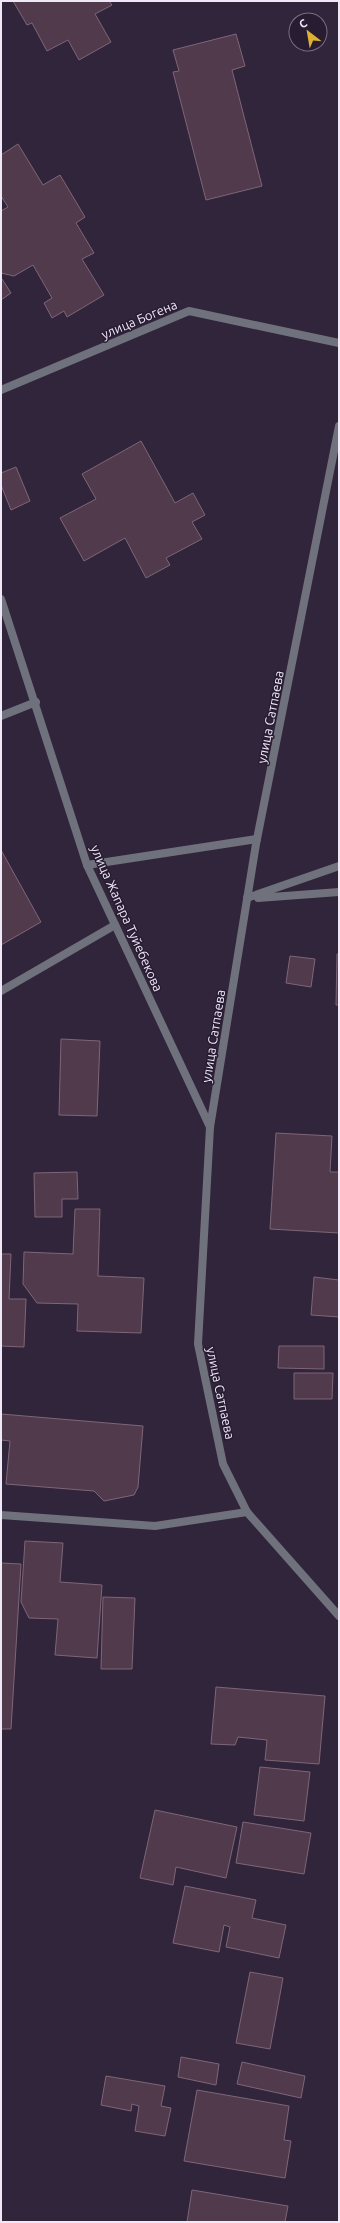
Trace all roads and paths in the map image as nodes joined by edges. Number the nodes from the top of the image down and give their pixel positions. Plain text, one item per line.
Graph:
1 (339, 343) edge
2 (1, 390) edge
3 (339, 426) edge
4 (1, 599) edge
5 (36, 702) junction
6 (1, 716) edge
7 (257, 840) junction
8 (87, 865) junction
9 (339, 866) edge
10 (339, 892) edge
11 (247, 898) junction
12 (115, 925) junction
13 (1, 991) edge
14 (210, 1127) junction
15 (246, 1512) junction
16 (1, 1515) edge
17 (339, 1616) edge

1 - 2 street, улица Богена
3 - 7 street, улица Сатпаева
4 - 5 street, улица Жапара Туйебекова
5 - 6 street
5 - 8 street, улица Жапара Туйебекова
7 - 8 street
7 - 11 street, улица Сатпаева
8 - 12 street, улица Жапара Туйебекова
9 - 11 street
10 - 11 street
11 - 14 street, улица Сатпаева
12 - 13 street
12 - 14 street, улица Жапара Туйебекова
14 - 15 street, улица Сатпаева
15 - 16 street
15 - 17 street, улица Сатпаева

